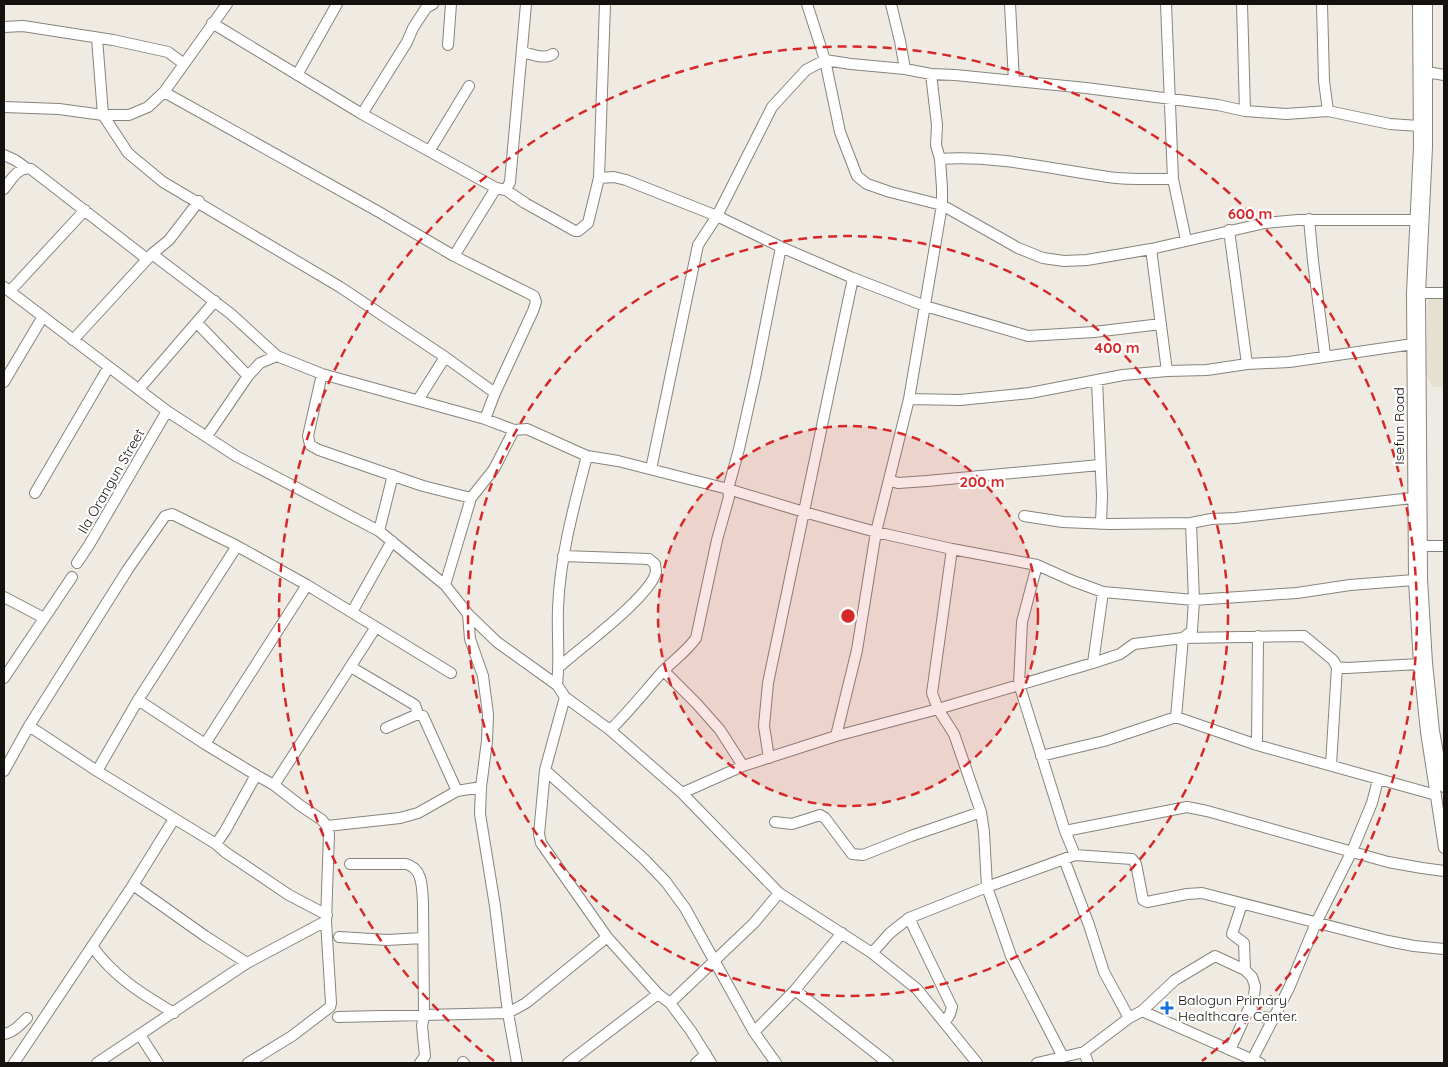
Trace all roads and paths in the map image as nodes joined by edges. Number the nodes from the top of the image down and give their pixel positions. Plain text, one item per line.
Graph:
1 (226, 4) edge
2 (336, 4) edge
3 (433, 4) edge
4 (451, 4) edge
5 (526, 4) edge
6 (605, 4) edge
7 (807, 4) edge
8 (890, 4) edge
9 (1010, 4) edge
10 (1166, 4) edge
11 (1242, 4) edge
12 (1322, 4) edge
13 (1418, 4) edge
14 (1427, 4) edge
15 (212, 23) junction
16 (4, 27) edge
17 (96, 38) junction
18 (448, 45) dead end
19 (522, 52) junction
20 (554, 54) dead end
21 (825, 60) junction
22 (184, 64) junction
23 (905, 69) junction
24 (1427, 72) junction
25 (931, 74) junction
26 (297, 75) junction
27 (1444, 75) edge
28 (1014, 81) junction
29 (469, 86) dead end
30 (164, 92) junction
31 (1169, 100) junction
32 (4, 107) edge
33 (1245, 111) junction
34 (1328, 111) junction
35 (362, 114) junction
36 (103, 115) junction
37 (1419, 126) junction
38 (430, 150) junction
39 (4, 155) edge
40 (940, 159) junction
41 (25, 167) junction
42 (599, 178) junction
43 (1173, 179) junction
44 (4, 189) edge
45 (501, 189) junction
46 (199, 201) junction
47 (942, 205) junction
48 (85, 210) junction
49 (717, 216) junction
50 (1309, 220) junction
51 (1416, 220) junction
52 (1229, 230) junction
53 (1186, 240) junction
54 (781, 247) junction
55 (1151, 249) junction
56 (454, 256) junction
57 (149, 257) junction
58 (854, 278) junction
59 (7, 289) edge
60 (1420, 293) junction
61 (1444, 293) edge
62 (215, 301) junction
63 (925, 306) junction
64 (42, 318) junction
65 (197, 323) junction
66 (1161, 324) junction
67 (73, 340) junction
68 (1413, 344) junction
69 (277, 356) junction
70 (1325, 356) junction
71 (445, 357) junction
72 (1247, 364) junction
73 (108, 368) junction
74 (1167, 371) junction
75 (322, 374) junction
76 (248, 376) junction
77 (1097, 380) junction
78 (4, 382) edge
79 (139, 389) junction
80 (495, 393) junction
81 (909, 399) junction
82 (418, 400) junction
83 (167, 411) junction
84 (485, 419) junction
85 (514, 430) junction
86 (207, 436) junction
87 (587, 456) junction
88 (1100, 465) junction
89 (651, 468) junction
90 (393, 475) junction
91 (889, 480) junction
92 (728, 488) junction
93 (35, 492) dead end
94 (471, 498) junction
95 (1412, 498) junction
96 (804, 512) junction
97 (1024, 516) dead end
98 (1101, 524) junction
99 (1191, 524) junction
100 (379, 531) junction
101 (876, 532) junction
102 (392, 541) junction
103 (237, 546) junction
104 (1422, 546) junction
105 (1444, 546) edge
106 (952, 549) junction
107 (563, 556) junction
108 (77, 563) dead end
109 (1037, 565) junction
110 (72, 577) dead end
111 (1414, 580) junction
112 (307, 585) junction
113 (445, 585) junction
114 (1103, 592) junction
115 (4, 597) edge
116 (1194, 600) junction
117 (352, 612) junction
118 (468, 614) junction
119 (44, 618) junction
120 (376, 628) junction
121 (1258, 636) junction
122 (1183, 638) junction
123 (1093, 663) junction
124 (1419, 664) junction
125 (560, 666) junction
126 (351, 667) junction
127 (1337, 667) junction
128 (664, 671) junction
129 (451, 673) dead end
130 (4, 678) edge
131 (1019, 684) junction
132 (557, 685) junction
133 (565, 697) junction
134 (138, 700) junction
135 (938, 709) junction
136 (418, 714) junction
137 (1176, 717) junction
138 (29, 726) junction
139 (386, 728) dead end
140 (610, 730) junction
141 (836, 736) junction
142 (205, 744) junction
143 (1257, 745) junction
144 (1041, 756) junction
145 (769, 758) junction
146 (1331, 765) junction
147 (743, 766) junction
148 (545, 770) junction
149 (4, 771) edge
150 (97, 771) junction
151 (256, 776) junction
152 (1378, 780) junction
153 (274, 785) junction
154 (1444, 786) edge
155 (481, 788) junction
156 (457, 791) junction
157 (682, 794) junction
158 (1436, 795) junction
159 (981, 812) junction
160 (174, 819) junction
161 (775, 822) dead end
162 (327, 826) junction
163 (1065, 831) junction
164 (216, 844) junction
165 (1444, 848) edge
166 (1352, 851) junction
167 (1075, 855) junction
168 (1064, 859) junction
169 (350, 864) dead end
170 (1444, 871) edge
171 (133, 885) junction
172 (987, 887) junction
173 (779, 893) junction
174 (1242, 904) junction
175 (327, 918) junction
176 (909, 918) junction
177 (1316, 923) junction
178 (842, 933) junction
179 (339, 937) dead end
180 (423, 938) junction
181 (607, 938) junction
182 (92, 946) junction
183 (1444, 949) edge
184 (872, 953) junction
185 (715, 961) junction
186 (247, 963) junction
187 (1245, 970) junction
188 (795, 990) junction
189 (658, 994) junction
190 (670, 1003) junction
191 (1249, 1008) junction
192 (1142, 1011) junction
193 (174, 1013) junction
194 (508, 1013) junction
195 (424, 1015) junction
196 (338, 1017) dead end
197 (27, 1018) dead end
198 (1129, 1018) junction
199 (1273, 1018) junction
200 (944, 1022) junction
201 (754, 1032) junction
202 (4, 1034) edge
203 (140, 1035) junction
204 (1230, 1050) junction
205 (1084, 1052) junction
206 (1063, 1057) junction
207 (709, 1059) edge
208 (1256, 1062) edge
209 (14, 1063) edge
210 (97, 1063) edge
211 (158, 1063) edge
212 (248, 1063) edge
213 (420, 1063) edge
214 (517, 1063) edge
215 (568, 1063) edge
216 (696, 1063) edge
217 (776, 1063) edge
218 (888, 1063) edge
219 (977, 1063) edge
220 (1037, 1063) edge
221 (1088, 1063) edge

1 - 15 street
2 - 26 street
3 - 35 street
4 - 18 street
5 - 19 street
6 - 42 street
7 - 21 street
8 - 23 street
9 - 28 street
10 - 31 street
11 - 33 street
12 - 34 street
13 - 37 street, Isefun Road
14 - 24 street, Isefun Road
15 - 22 street
15 - 26 street
16 - 17 street
17 - 22 street
17 - 36 street
19 - 20 street
19 - 45 street
21 - 23 street
21 - 47 street
21 - 49 street
22 - 30 street
23 - 25 street
24 - 27 street
24 - 60 street, Isefun Road
25 - 28 street
25 - 40 street
26 - 35 street
28 - 31 street
29 - 38 street
30 - 36 street
30 - 56 street
31 - 33 street
31 - 43 street
32 - 36 street
33 - 34 street
34 - 37 street
35 - 38 street
36 - 46 street
37 - 51 street, Isefun Road
38 - 45 street
39 - 41 street
40 - 43 street
40 - 47 street
41 - 44 street
41 - 48 street
42 - 45 street
42 - 49 street
43 - 53 street
45 - 56 street
46 - 57 street
46 - 71 street
47 - 55 street
47 - 63 street
48 - 57 street
48 - 59 street
49 - 54 street
49 - 89 street
50 - 51 street
50 - 52 street
50 - 70 street
51 - 68 street, Isefun Road
52 - 53 street
52 - 72 street
53 - 55 street
54 - 58 street
54 - 92 street
55 - 66 street
56 - 80 street
57 - 62 street
57 - 67 street
58 - 63 street
58 - 96 street
59 - 64 street
60 - 61 street
60 - 104 street, Isefun Road
62 - 65 street
62 - 69 street
63 - 66 street
63 - 81 street
64 - 67 street
64 - 78 street
65 - 76 street
65 - 79 street
66 - 74 street
67 - 73 street
68 - 70 street
68 - 95 street, Isefun Road
69 - 75 street
69 - 76 street
70 - 72 street
71 - 80 street
71 - 82 street
72 - 74 street
73 - 79 street
73 - 93 street
74 - 77 street
75 - 82 street
75 - 90 street
76 - 86 street
77 - 81 street
77 - 88 street
79 - 83 street
80 - 84 street
81 - 91 street
82 - 84 street
83 - 86 street
83 - 108 street, Ila Orangun Street
84 - 85 street
85 - 87 street
85 - 94 street
86 - 100 street
87 - 89 street
87 - 107 street
88 - 91 street
88 - 98 street
89 - 92 street
90 - 94 street
90 - 100 street
91 - 101 street
92 - 96 street
92 - 128 street
94 - 113 street
95 - 99 street
95 - 111 street, Isefun Road
96 - 101 street
96 - 145 street
97 - 98 street
98 - 99 street
99 - 116 street
100 - 102 street
101 - 106 street
101 - 141 street
102 - 113 street
102 - 117 street
103 - 112 street
103 - 134 street
103 - 138 street
104 - 105 street
104 - 154 street, Isefun Road
106 - 109 street
106 - 135 street
107 - 125 street
107 - 125 street
109 - 114 street
109 - 131 street
110 - 119 street
111 - 116 street
111 - 124 street, Isefun Road
112 - 117 street
112 - 142 street
113 - 118 street
114 - 116 street
114 - 123 street
115 - 119 street
116 - 122 street
117 - 120 street
118 - 132 street
118 - 155 street
119 - 130 street
120 - 126 street
120 - 129 street
121 - 122 street
121 - 127 street
121 - 143 street
122 - 123 street
122 - 137 street
123 - 131 street
124 - 127 street
124 - 158 street, Isefun Road
125 - 132 street
126 - 136 street
126 - 153 street
127 - 146 street
128 - 140 street
128 - 147 street
131 - 135 street
131 - 144 street
132 - 133 street
133 - 140 street
133 - 148 street
134 - 142 street
134 - 150 street
135 - 141 street
135 - 159 street
136 - 139 street
136 - 156 street
137 - 143 street
137 - 144 street
138 - 149 street
138 - 150 street
140 - 157 street
141 - 145 street
142 - 151 street
143 - 146 street
144 - 163 street
145 - 147 street
146 - 152 street
147 - 157 street
148 - 181 street
148 - 185 street
150 - 160 street
151 - 153 street
151 - 164 street
152 - 158 street
152 - 166 street
153 - 162 street
155 - 156 street
155 - 194 street
156 - 162 street
157 - 173 street
158 - 165 street, Isefun Road
159 - 161 street
159 - 172 street
160 - 164 street
160 - 171 street
162 - 175 street
163 - 166 street
163 - 167 street
164 - 175 street
166 - 170 street
166 - 177 street
167 - 168 street
167 - 174 street
168 - 172 street
168 - 198 street
169 - 180 street
171 - 182 street
171 - 186 street
172 - 176 street
172 - 206 street
173 - 178 street
173 - 185 street
174 - 177 street
174 - 187 street
175 - 186 street
175 - 212 street
176 - 184 street
176 - 200 street
177 - 183 street
177 - 199 street
178 - 184 street
178 - 188 street
179 - 180 street
180 - 195 street
181 - 189 street
181 - 194 street
182 - 193 street
182 - 209 street
184 - 200 street
185 - 190 street
185 - 201 street
186 - 193 street
187 - 191 street
187 - 192 street
188 - 201 street
188 - 218 street
189 - 190 street
189 - 215 street
190 - 207 street
191 - 199 street
191 - 204 street
192 - 198 street
192 - 204 street
193 - 203 street
194 - 195 street
194 - 214 street
195 - 196 street
195 - 213 street
197 - 202 street
198 - 205 street
199 - 208 street
200 - 219 street
201 - 217 street
203 - 210 street
203 - 211 street
204 - 208 street
205 - 206 street
205 - 221 street
206 - 220 street
207 - 216 street

